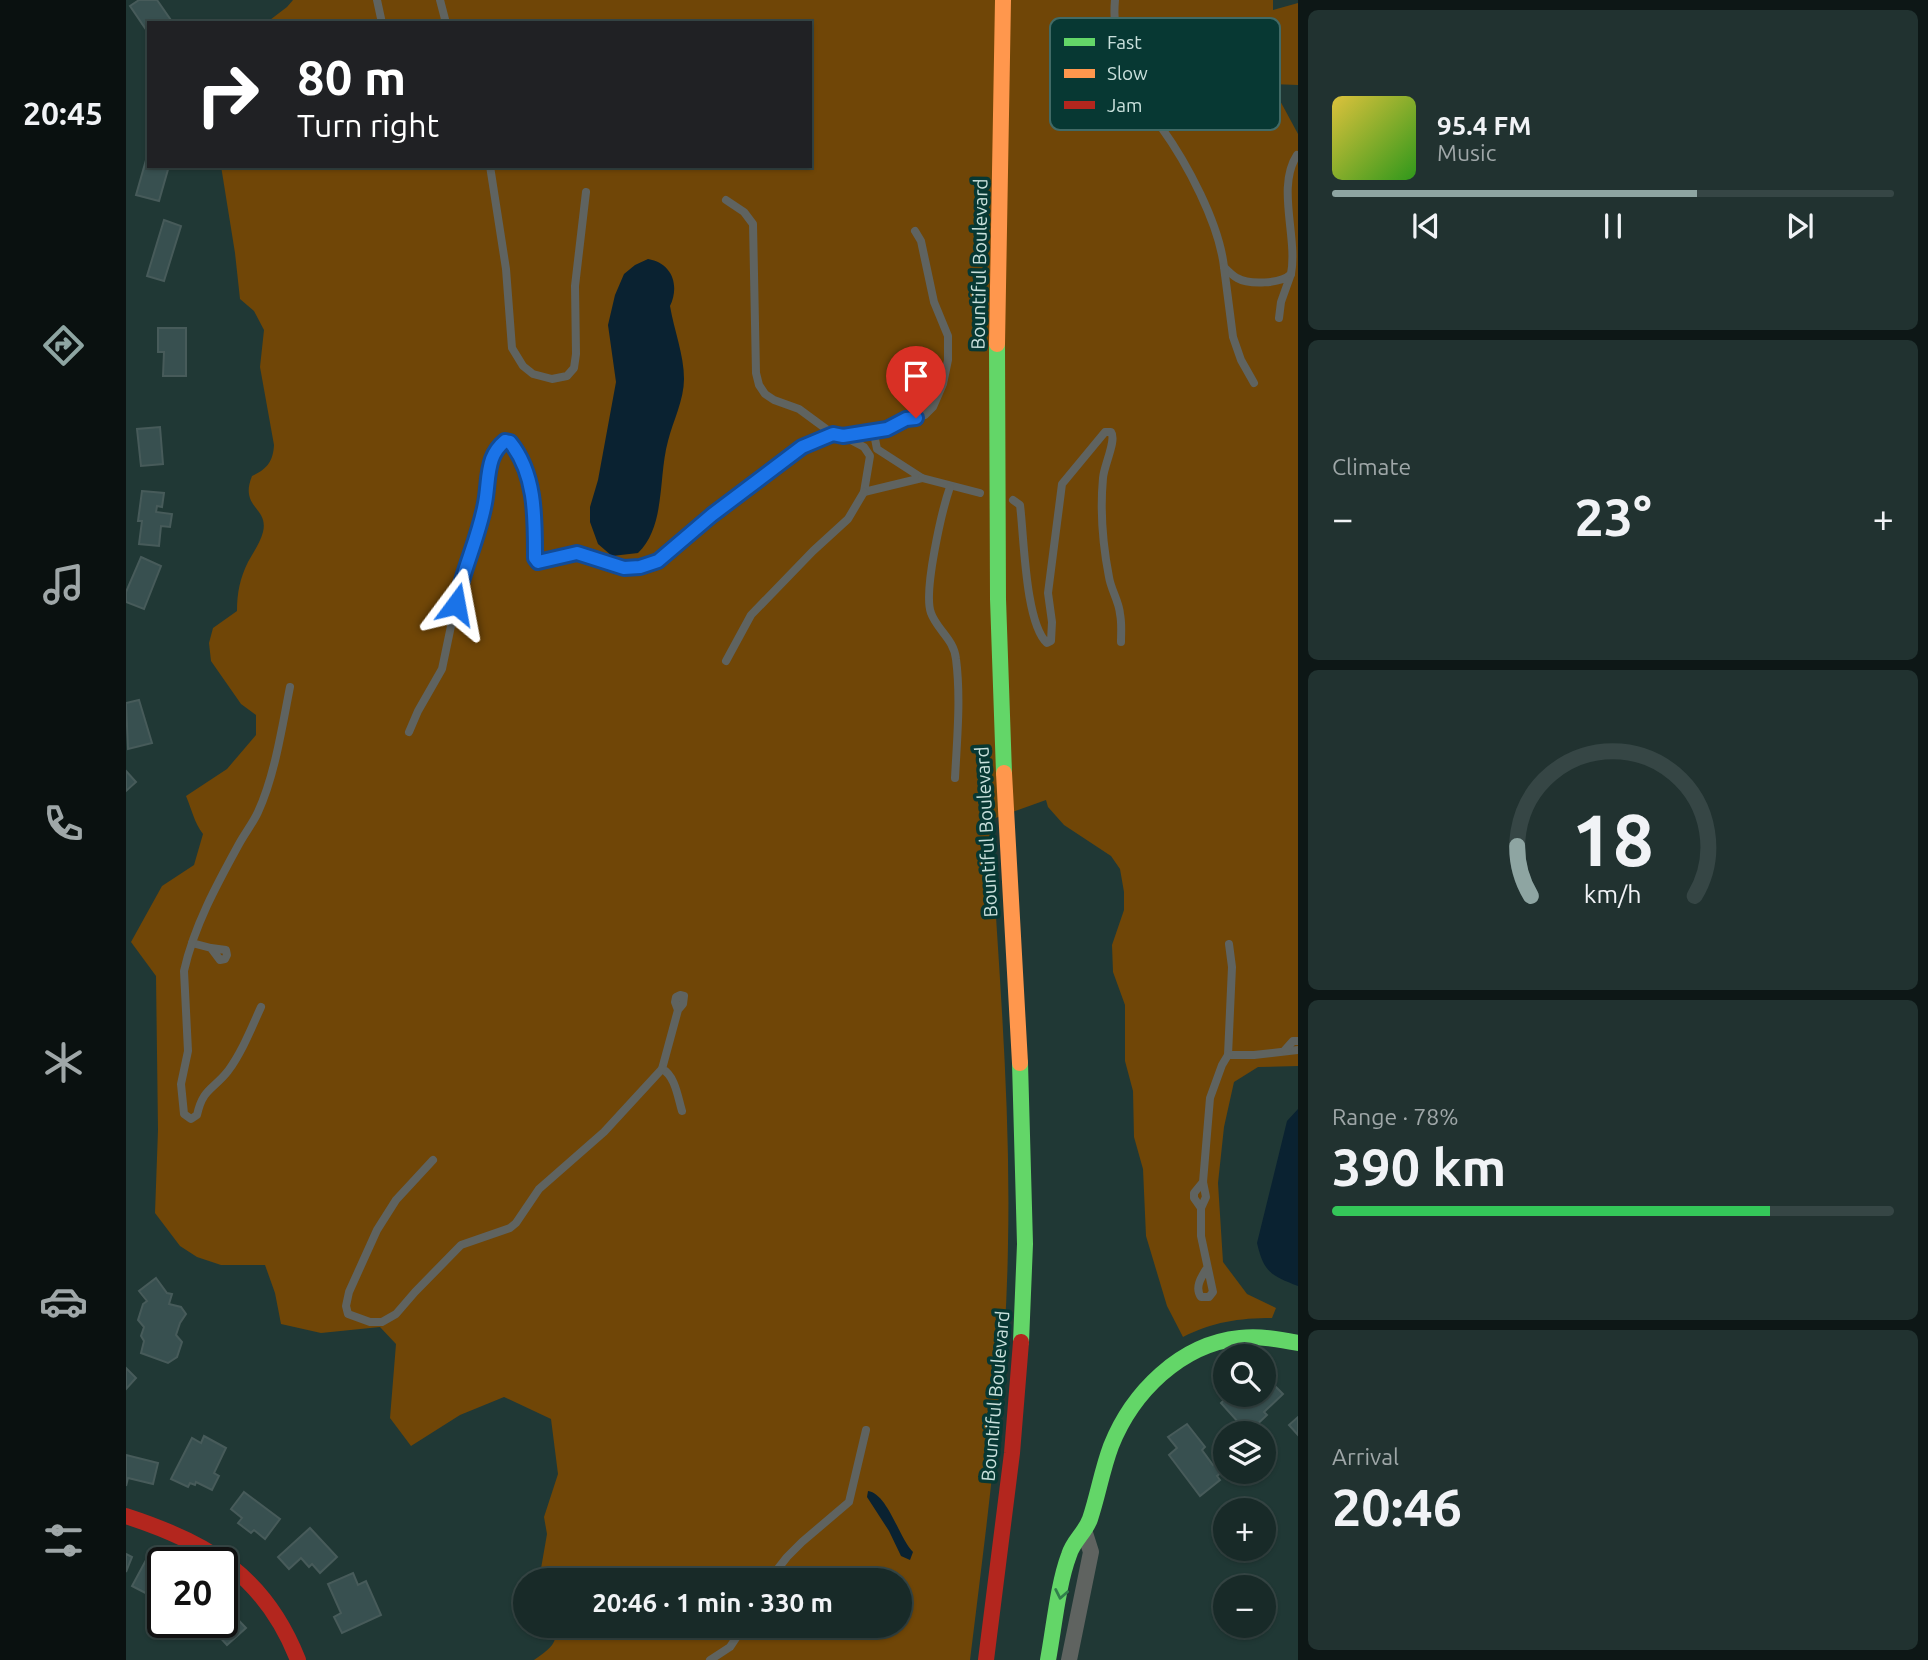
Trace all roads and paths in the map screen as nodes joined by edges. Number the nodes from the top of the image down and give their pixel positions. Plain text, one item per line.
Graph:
1 (377, 0) edge
2 (440, 0) edge
3 (1003, 0) edge
4 (1115, 0) edge
5 (1115, 18) edge
6 (382, 21) edge
7 (445, 21) edge
8 (1162, 130) edge
9 (1297, 155) edge
10 (490, 168) edge
11 (586, 192) dead end
12 (726, 200) dead end
13 (915, 231) dead end
14 (1224, 267) junction
15 (1291, 274) junction
16 (1279, 318) dead end
17 (1254, 383) dead end
18 (877, 430) junction
19 (833, 434) junction
20 (843, 436) junction
21 (922, 478) junction
22 (950, 486) junction
23 (864, 492) junction
24 (980, 493) dead end
25 (1013, 500) dead end
26 (1121, 642) dead end
27 (726, 661) dead end
28 (290, 687) dead end
29 (409, 732) dead end
30 (955, 778) dead end
31 (192, 943) junction
32 (1229, 944) dead end
33 (211, 947) dead end
34 (261, 1007) dead end
35 (678, 1010) dead end
36 (1298, 1041) edge
37 (1286, 1050) junction
38 (1298, 1050) edge
39 (1228, 1055) junction
40 (662, 1069) junction
41 (682, 1111) dead end
42 (433, 1160) dead end
43 (1207, 1268) dead end
44 (1298, 1343) edge
45 (866, 1430) dead end
46 (126, 1516) edge
47 (1085, 1533) junction
48 (778, 1568) edge
49 (736, 1638) edge
50 (298, 1660) edge
51 (710, 1660) edge
52 (986, 1660) edge
53 (1048, 1660) edge
54 (1069, 1660) edge

1 - 6 lane
2 - 7 lane
3 - 52 main road, Bountiful Boulevard
4 - 5 lane
8 - 14 lane
9 - 15 lane
10 - 11 lane
12 - 19 lane
13 - 18 lane
14 - 15 lane
14 - 17 lane
15 - 16 lane
18 - 20 lane
18 - 21 lane
19 - 20 lane
19 - 29 lane
20 - 23 lane
21 - 22 lane
21 - 23 lane
22 - 24 lane
22 - 30 lane
23 - 27 lane
25 - 26 lane
28 - 31 lane
31 - 33 lane
31 - 34 lane
32 - 39 lane
35 - 40 lane
36 - 37 lane
37 - 38 lane
37 - 39 lane
39 - 43 lane
40 - 41 lane
40 - 42 lane
44 - 47 main road
45 - 48 lane
46 - 50 main road
47 -> 53 main road
47 - 54 street
49 - 51 lane

